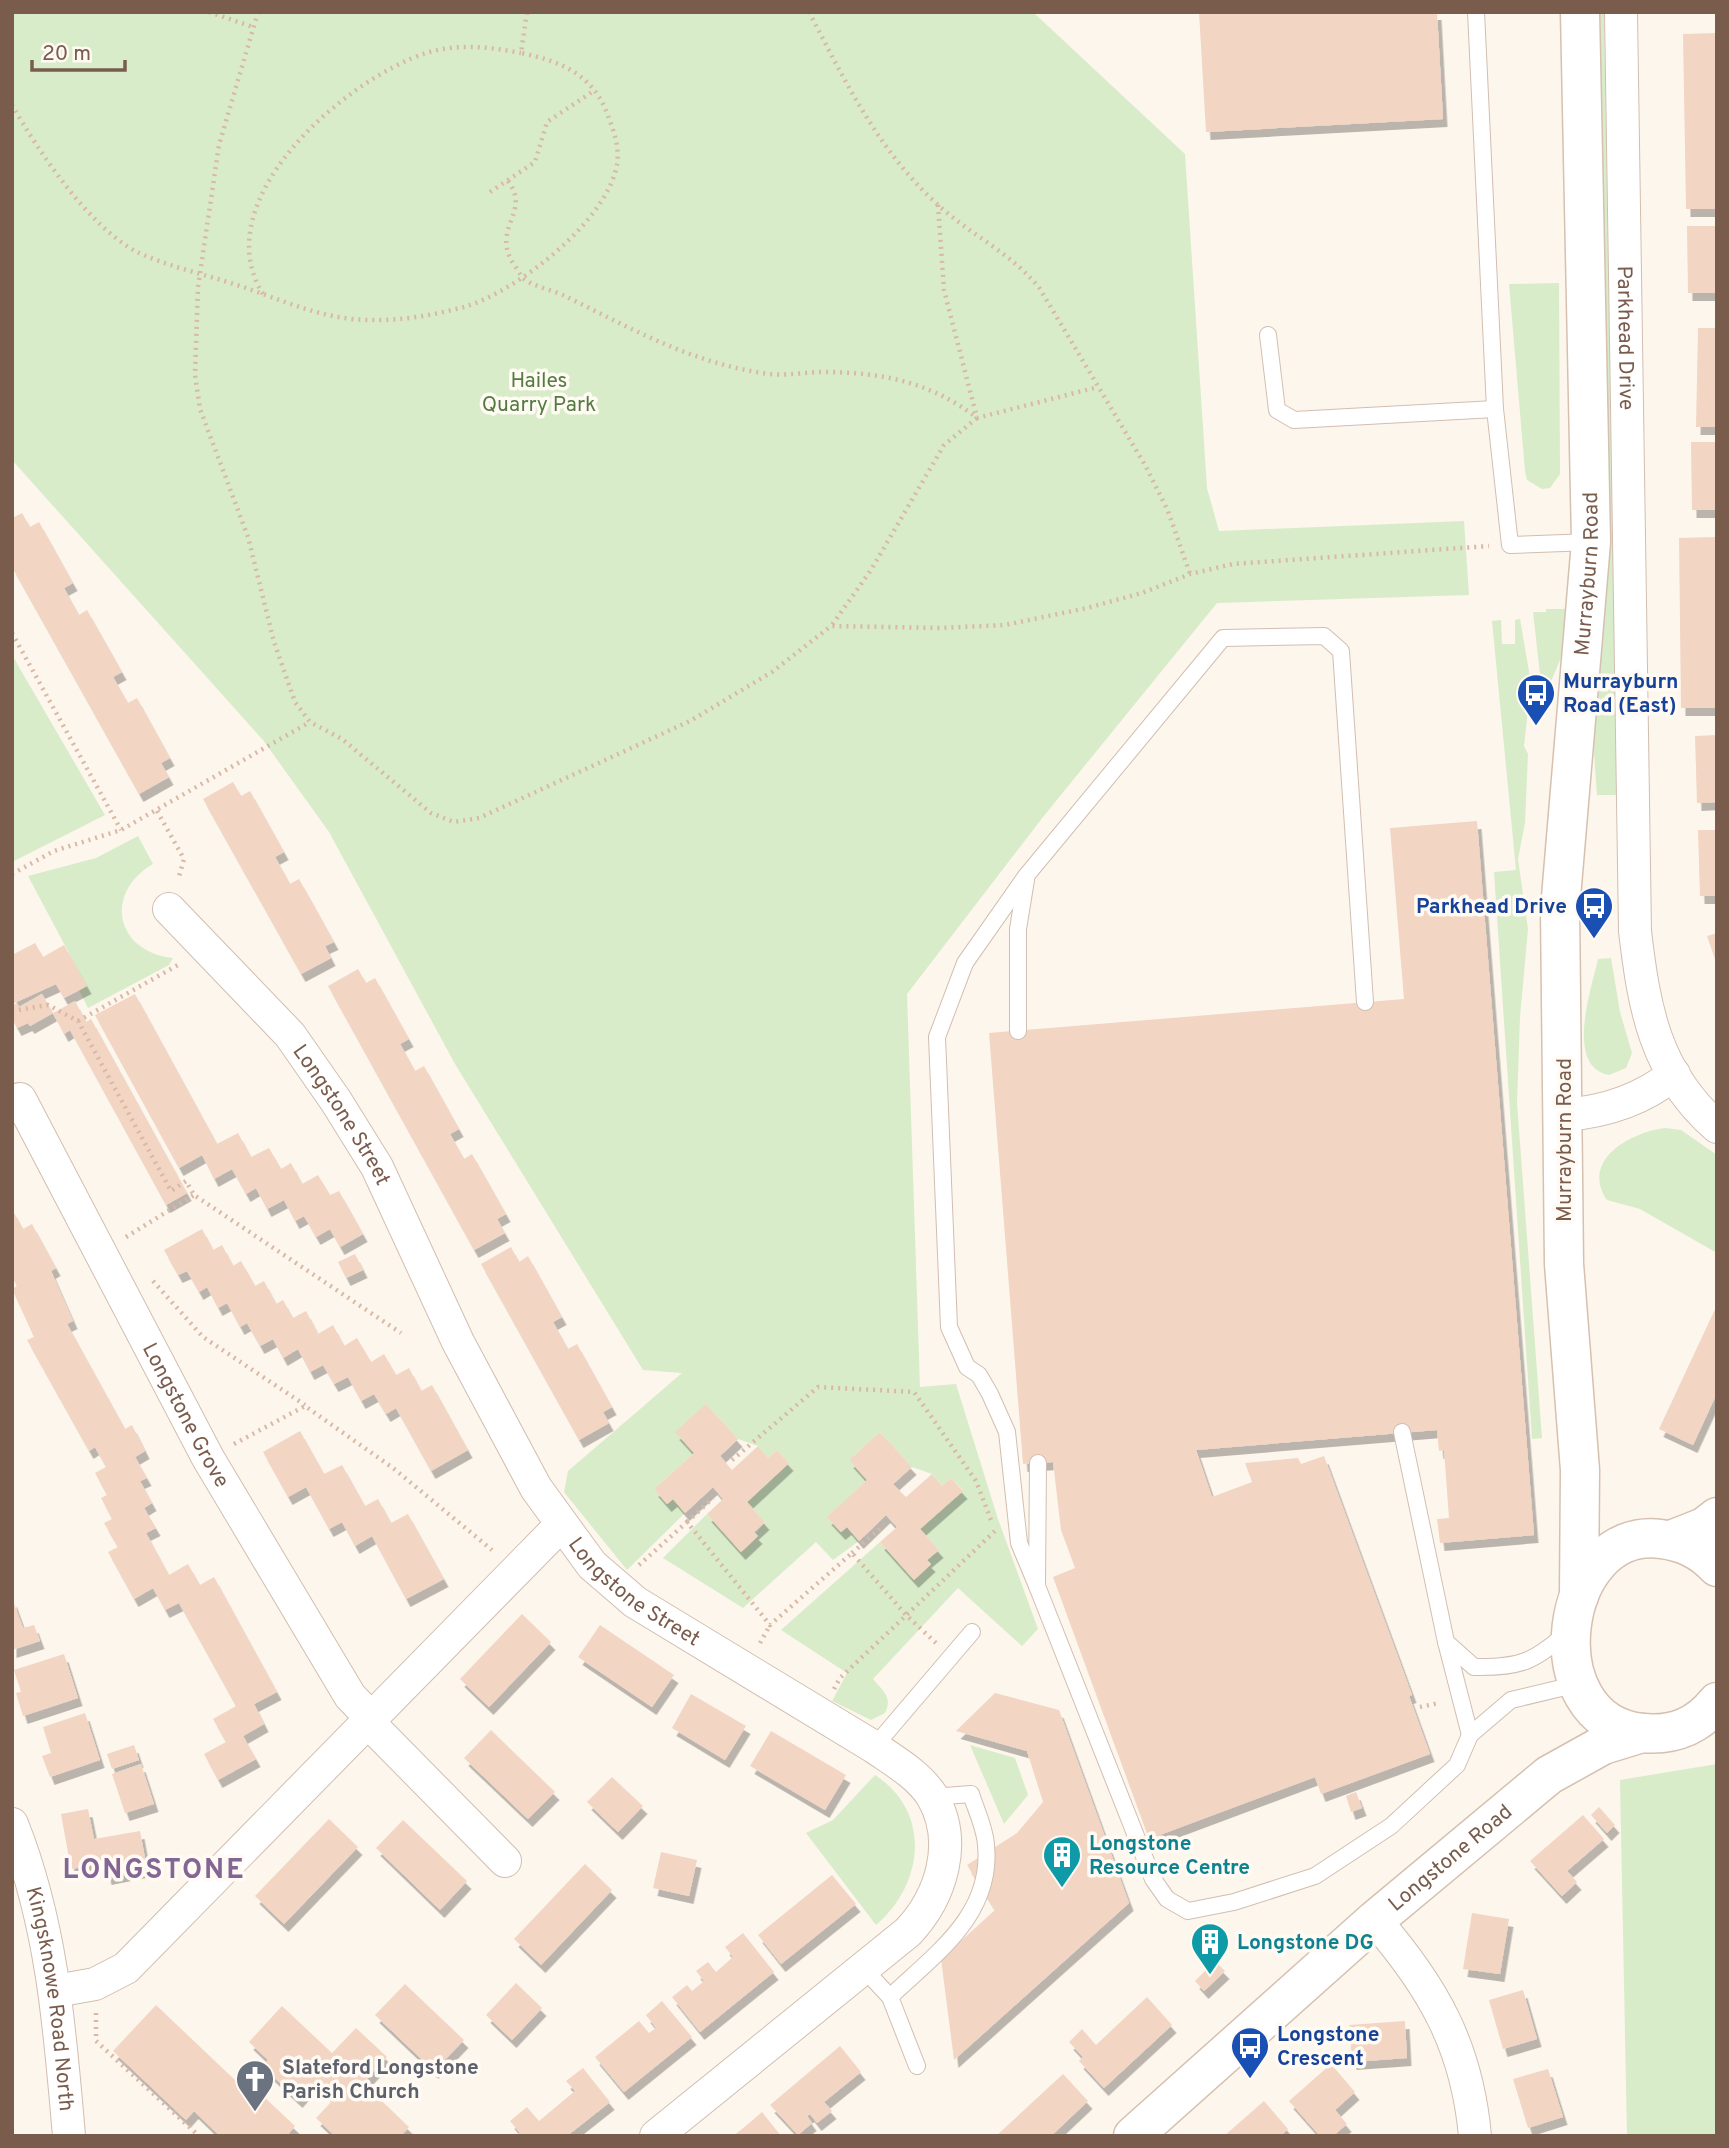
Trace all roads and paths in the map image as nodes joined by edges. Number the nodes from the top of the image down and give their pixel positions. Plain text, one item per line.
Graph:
1 (209, 12) edge
2 (258, 12) edge
3 (527, 12) edge
4 (809, 12) edge
5 (1476, 12) edge
6 (1580, 12) edge
7 (1621, 12) edge
8 (253, 27) junction
9 (521, 53) junction
10 (595, 90) junction
11 (12, 105) edge
12 (508, 180) junction
13 (490, 192) dead end
14 (937, 205) junction
15 (200, 273) junction
16 (523, 278) junction
17 (263, 293) junction
18 (1268, 335) dead end
19 (1098, 387) junction
20 (1495, 409) junction
21 (977, 418) junction
22 (1591, 542) junction
23 (1510, 545) junction
24 (1190, 574) junction
25 (831, 625) junction
26 (12, 633) edge
27 (310, 722) junction
28 (157, 811) junction
29 (121, 830) junction
30 (12, 874) edge
31 (1026, 876) junction
32 (169, 909) joint
33 (207, 949) junction
34 (1365, 1003) dead end
35 (12, 1012) edge
36 (78, 1021) junction
37 (1017, 1031) dead end
38 (1674, 1074) junction
39 (20, 1099) dead end
40 (1564, 1115) junction
41 (1717, 1127) edge
42 (194, 1195) junction
43 (102, 1255) junction
44 (152, 1280) dead end
45 (401, 1333) dead end
46 (305, 1406) junction
47 (1402, 1432) dead end
48 (208, 1458) junction
49 (732, 1460) dead end
50 (1038, 1463) dead end
51 (1580, 1470) junction
52 (713, 1498) dead end
53 (1717, 1517) edge
54 (687, 1522) junction
55 (884, 1524) dead end
56 (560, 1526) junction
57 (1671, 1540) junction
58 (1621, 1543) junction
59 (852, 1553) junction
60 (1717, 1567) edge
61 (517, 1571) junction
62 (1037, 1586) junction
63 (615, 1587) junction
64 (1575, 1612) junction
65 (906, 1615) junction
66 (972, 1632) dead end
67 (1446, 1642) junction
68 (951, 1657) junction
69 (1581, 1691) junction
70 (1717, 1702) edge
71 (819, 1714) junction
72 (370, 1721) junction
73 (1642, 1733) junction
74 (1470, 1735) junction
75 (874, 1747) junction
76 (1549, 1775) junction
77 (932, 1797) junction
78 (12, 1824) edge
79 (505, 1861) dead end
80 (1375, 1920) junction
81 (863, 1968) junction
82 (56, 1991) junction
83 (890, 1997) junction
84 (96, 2040) dead end
85 (917, 2066) dead end
86 (69, 2136) edge
87 (199, 2136) edge
88 (656, 2136) edge
89 (1133, 2136) edge
90 (1475, 2136) edge

1 - 8 path
2 - 8 path
3 - 9 path
4 - 14 path
5 - 20 lane
6 - 22 street, Murrayburn Road
7 - 38 street, Parkhead Drive
8 - 15 path
9 - 10 path
9 - 17 path
10 - 12 path
10 - 16 path
11 - 15 path
12 - 13 path
12 - 16 path
14 - 19 path
14 - 21 path
15 - 17 path
15 - 27 path
16 - 17 path
16 - 21 path
18 - 20 lane
19 - 21 path
19 - 24 path
20 - 23 lane
21 - 25 path
22 - 23 lane
22 - 40 street, Murrayburn Road
23 - 24 path
24 - 25 path
25 - 27 path
26 - 29 path
27 - 28 path
28 - 29 path
28 - 32 path
29 - 30 path
31 - 34 lane
31 - 37 lane
31 - 62 lane
32 - 33 street, Longstone Street
33 - 36 path
33 - 56 street, Longstone Street
35 - 36 path
36 - 42 path
38 - 40 street
38 - 41 street, Parkhead Drive
39 - 43 street, Longstone Grove
40 - 51 street, Murrayburn Road
42 - 43 path
42 - 45 path
43 - 48 street, Longstone Grove
44 - 46 path
46 - 48 path
46 - 61 path
47 - 67 lane
48 - 72 street, Longstone Grove
49 - 65 path
50 - 62 lane
51 - 58 street, Murrayburn Road
51 - 64 street, Murrayburn Road
52 - 54 path
53 - 57 street
54 - 59 path
54 - 63 path
55 - 59 path
56 - 61 street
56 - 63 street, Longstone Street
57 - 58 street
57 - 60 street
58 - 64 street
59 - 65 path
61 - 72 street
62 - 74 lane
63 - 71 street, Longstone Street
64 - 67 lane
64 - 69 street, Murrayburn Road
65 - 68 path
65 - 71 path
66 - 68 lane
67 - 74 lane
68 - 75 lane
69 - 73 street
69 - 74 lane
69 - 76 street, Longstone Road
70 - 73 street
71 - 75 street, Longstone Street
72 - 79 street, Longstone Grove
72 - 82 street
73 - 76 street, Longstone Road
75 - 77 street, Longstone Street
76 - 80 street, Longstone Road
77 - 81 street, Longstone Street
77 - 83 lane
78 - 82 street, Kingsknowe Road North
80 - 89 street, Longstone Road
80 - 90 street
81 - 83 lane
81 - 88 street, Longstone Street
82 - 86 street, Kingsknowe Road North
83 - 85 lane
84 - 87 path

